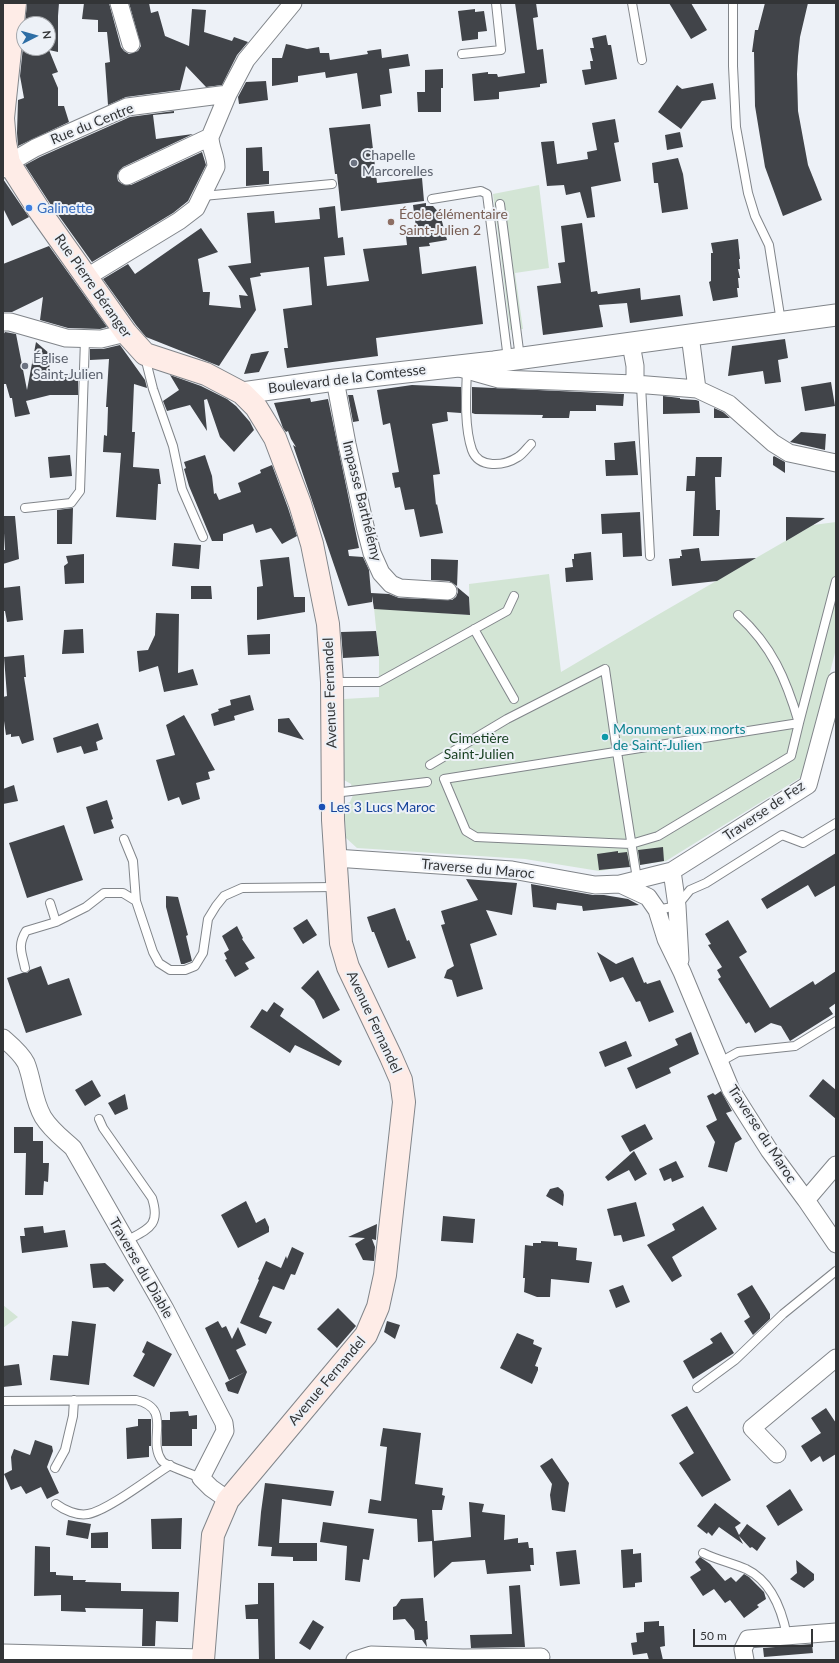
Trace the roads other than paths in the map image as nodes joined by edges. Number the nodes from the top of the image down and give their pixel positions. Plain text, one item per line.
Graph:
1 (15, 3) edge
2 (119, 3) edge
3 (293, 3) edge
4 (496, 3) edge
5 (632, 3) edge
6 (733, 3) edge
7 (131, 44) dead end
8 (462, 54) dead end
9 (642, 60) dead end
10 (228, 94) junction
11 (210, 137) junction
12 (5, 154) edge
13 (127, 176) dead end
14 (332, 184) dead end
15 (203, 196) junction
16 (432, 199) dead end
17 (500, 204) dead end
18 (87, 277) junction
19 (836, 315) edge
20 (3, 322) edge
21 (782, 322) junction
22 (126, 333) junction
23 (690, 335) junction
24 (85, 339) junction
25 (631, 344) junction
26 (145, 354) junction
27 (514, 359) junction
28 (460, 368) junction
29 (335, 380) junction
30 (638, 385) junction
31 (697, 389) junction
32 (242, 393) junction
33 (532, 444) dead end
34 (836, 463) edge
35 (25, 508) dead end
36 (203, 537) dead end
37 (650, 556) dead end
38 (836, 581) edge
39 (448, 591) dead end
40 (514, 596) dead end
41 (738, 615) dead end
42 (474, 629) junction
43 (836, 681) edge
44 (332, 682) junction
45 (514, 699) dead end
46 (799, 723) junction
47 (616, 752) junction
48 (430, 765) dead end
49 (426, 782) dead end
50 (333, 794) junction
51 (836, 823) edge
52 (124, 839) dead end
53 (631, 844) junction
54 (335, 858) junction
55 (672, 871) junction
56 (637, 879) junction
57 (620, 884) junction
58 (337, 887) junction
59 (136, 901) junction
60 (50, 903) dead end
61 (677, 906) junction
62 (657, 910) junction
63 (56, 922) junction
64 (25, 968) dead end
65 (682, 972) junction
66 (836, 1021) edge
67 (3, 1038) edge
68 (720, 1062) junction
69 (99, 1119) dead end
70 (836, 1165) edge
71 (806, 1200) junction
72 (126, 1241) junction
73 (836, 1244) edge
74 (836, 1271) edge
75 (836, 1358) edge
76 (697, 1388) dead end
77 (74, 1400) junction
78 (3, 1401) edge
79 (777, 1454) dead end
80 (170, 1465) junction
81 (55, 1468) dead end
82 (201, 1478) junction
83 (228, 1500) junction
84 (56, 1504) dead end
85 (703, 1553) dead end
86 (836, 1632) edge
87 (787, 1636) junction
88 (3, 1654) edge
89 (541, 1657) dead end
90 (203, 1659) edge
91 (356, 1660) edge
92 (744, 1660) edge

1 - 12 main road, Rue Pierre Béranger
2 - 7 street
3 - 10 street
4 - 8 lane
5 - 9 lane
6 - 21 lane
10 - 11 street
10 - 12 street, Rue du Centre
11 - 13 street
11 - 15 street
12 - 18 main road, Rue Pierre Béranger
14 - 15 lane
15 - 18 street
16 - 27 lane
17 - 27 lane
18 - 22 main road, Rue Pierre Béranger
19 - 21 street, Boulevard de la Comtesse
20 - 24 street
21 - 23 street, Boulevard de la Comtesse
22 - 24 street
22 - 26 main road, Rue Pierre Béranger
23 - 25 street, Boulevard de la Comtesse
23 - 31 street
24 - 35 lane
25 - 27 street, Boulevard de la Comtesse
25 - 30 street
26 - 32 main road, Rue Pierre Béranger
26 - 36 lane
27 - 28 street, Boulevard de la Comtesse
28 - 29 street, Boulevard de la Comtesse
28 - 30 street, Boulevard de la Comtesse
28 - 33 lane
29 - 32 street, Boulevard de la Comtesse
29 - 39 street, Impasse Barthélémy
30 - 31 street, Boulevard de la Comtesse
30 - 37 lane
31 - 34 street
32 - 44 main road, Avenue Fernandel
38 - 46 lane
40 - 42 lane
41 - 46 lane
42 - 44 lane
42 - 45 lane
43 - 55 street, Traverse de Fez
44 - 50 main road, Avenue Fernandel
46 - 47 lane
46 - 53 lane
47 - 48 lane
47 - 53 lane
47 - 53 lane
49 - 50 lane
50 - 54 main road, Avenue Fernandel
51 - 61 lane
52 - 59 lane
53 - 56 lane
54 - 57 street, Traverse du Maroc
54 - 58 main road, Avenue Fernandel
55 - 56 street, Traverse du Maroc
55 - 61 street, Traverse du Maroc
56 - 57 street, Traverse du Maroc
57 - 62 street, Traverse du Maroc
58 - 59 lane
58 - 83 main road, Avenue Fernandel
59 - 63 lane
60 - 63 lane
61 - 62 lane
61 - 65 street, Traverse du Maroc
62 - 65 street, Traverse du Maroc
63 - 64 lane
65 - 68 street, Traverse du Maroc
66 - 68 lane
67 - 72 street, Traverse du Diable
68 - 71 street, Traverse du Maroc
69 - 72 lane
70 - 71 street
71 - 73 street, Traverse du Maroc
72 - 82 street, Traverse du Diable
74 - 76 lane
75 - 79 street
77 - 78 lane
77 - 80 lane
77 - 81 lane
80 - 82 lane
80 - 84 lane
82 - 83 street
83 - 90 main road, Avenue Fernandel
85 - 87 lane
86 - 87 street
87 - 92 street
88 - 90 street
89 - 91 street

